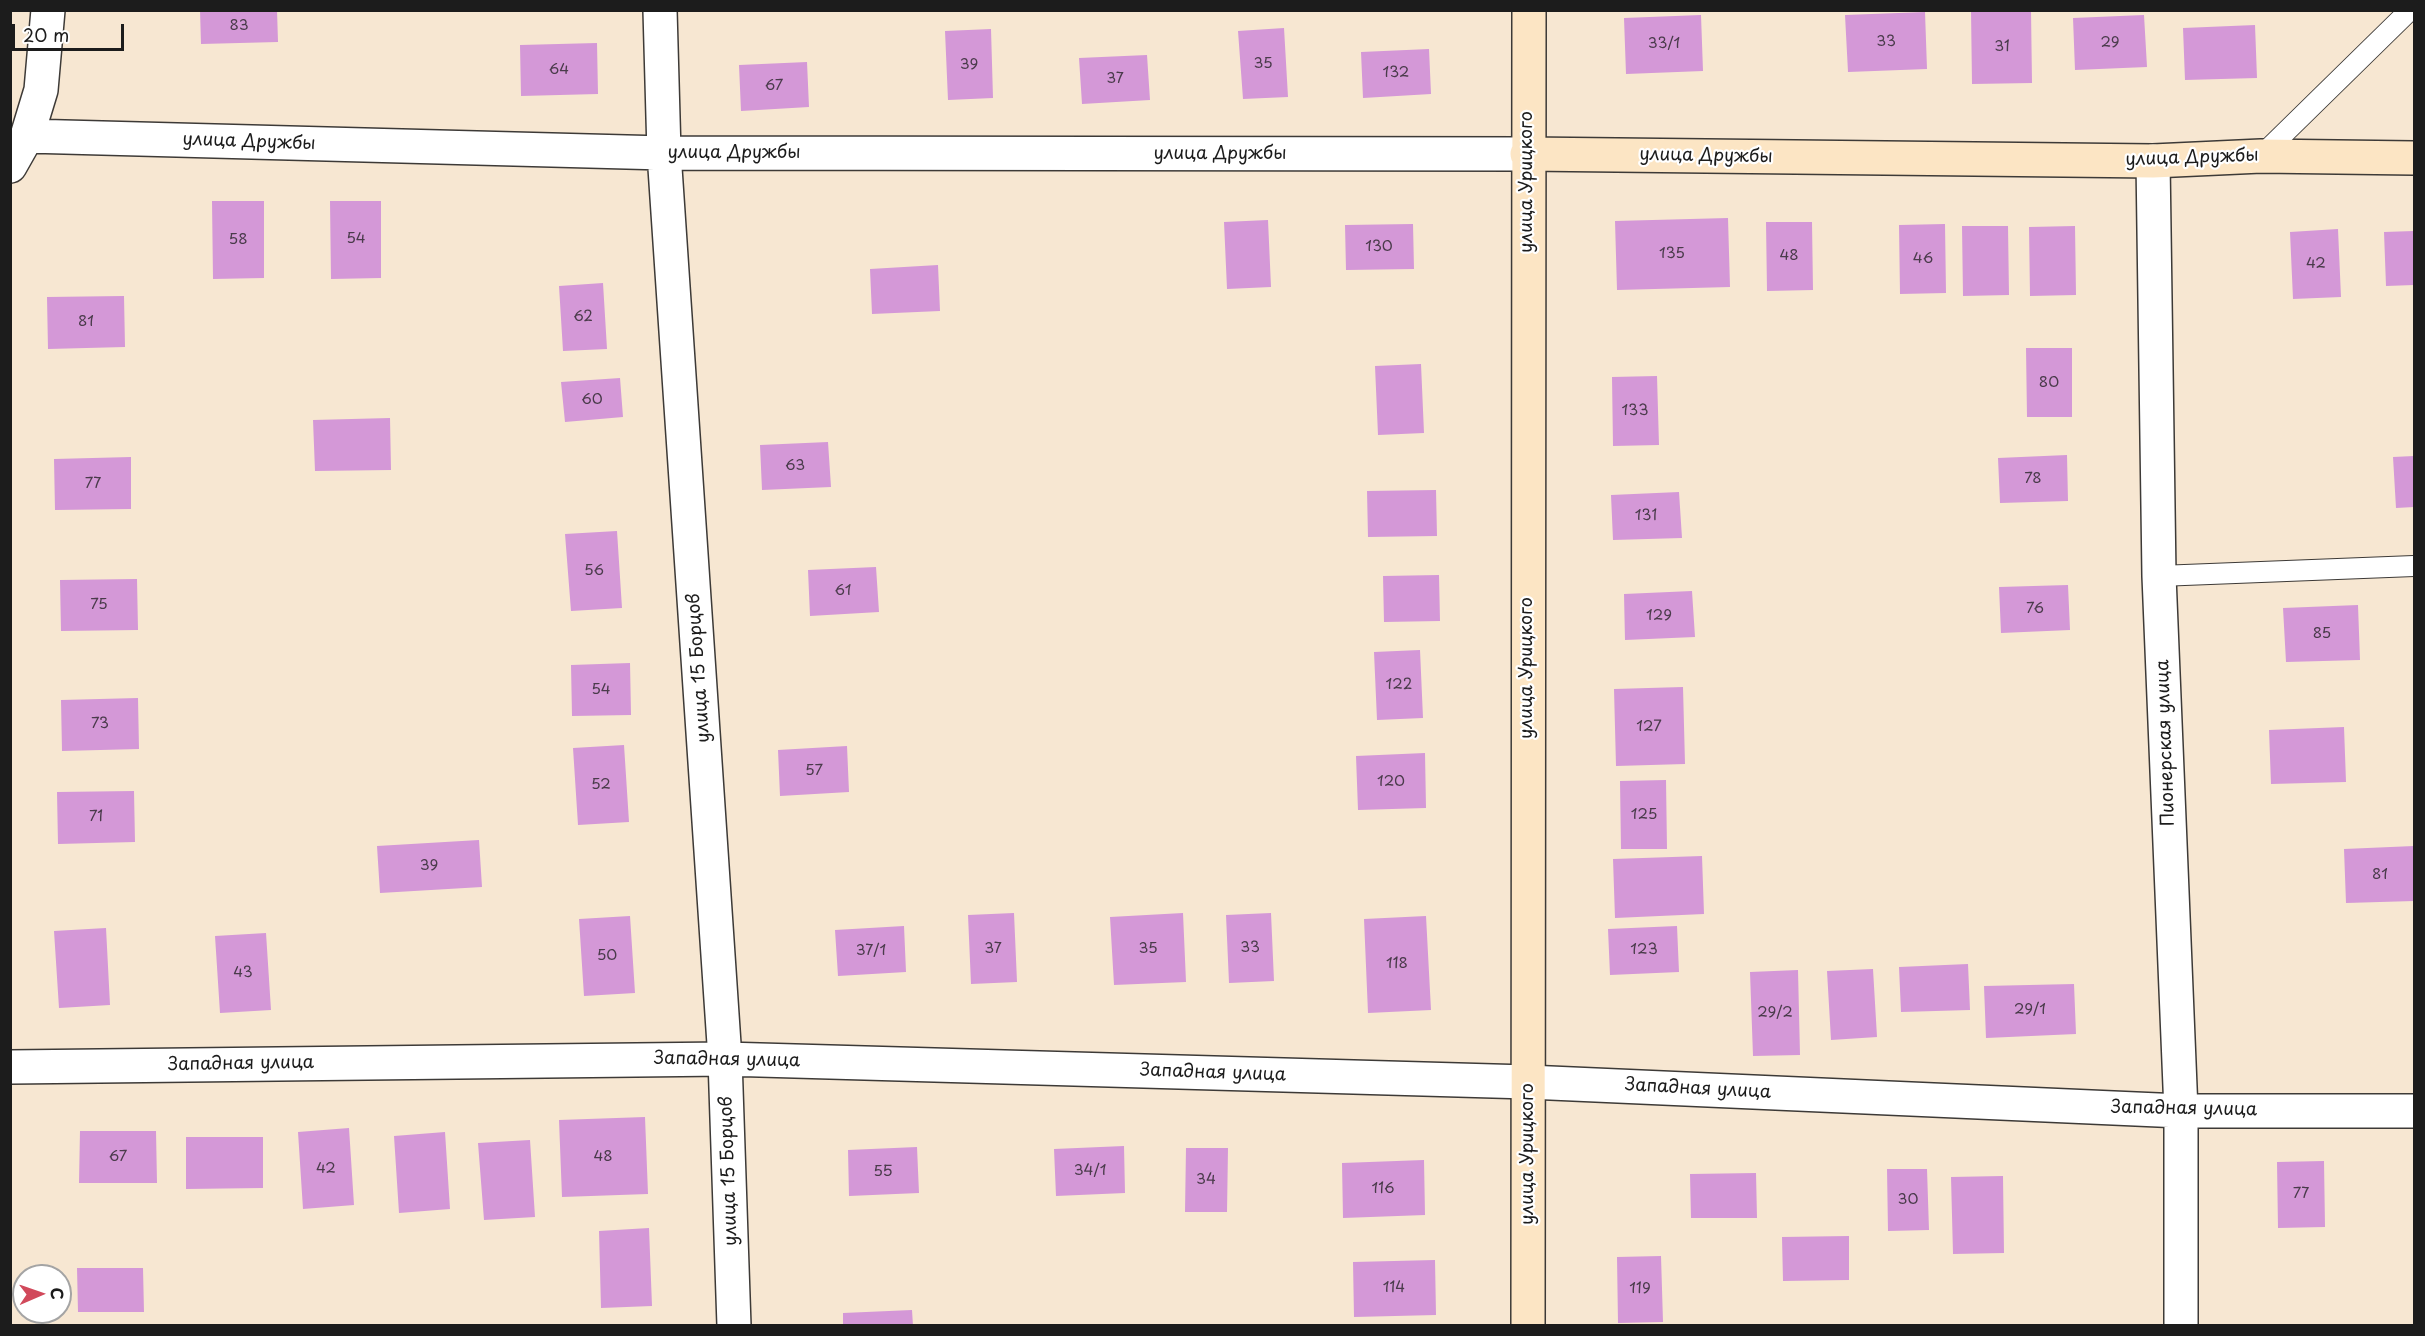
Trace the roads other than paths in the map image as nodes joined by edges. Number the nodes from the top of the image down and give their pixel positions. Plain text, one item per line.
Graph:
1 (48, 10) edge
2 (660, 10) edge
3 (1529, 10) edge
4 (2410, 10) edge
5 (27, 136) junction
6 (664, 153) junction
7 (1527, 154) junction
8 (2261, 156) junction
9 (2415, 158) edge
10 (2153, 160) junction
11 (10, 166) edge
12 (2415, 566) edge
13 (2159, 576) junction
14 (725, 1059) junction
15 (10, 1067) edge
16 (1528, 1082) junction
17 (2181, 1111) junction
18 (2415, 1111) edge
19 (734, 1326) edge
20 (1528, 1326) edge
21 (2181, 1326) edge

1 - 5 street
2 - 6 street, улица 15 Борцов
3 - 7 street, улица Урицкого
4 - 8 lane
5 - 6 street, улица Дружбы
5 - 11 street
6 - 7 street, улица Дружбы
6 - 14 street, улица 15 Борцов
7 - 10 street, улица Дружбы
7 - 16 street, улица Урицкого
8 - 9 street, улица Дружбы
8 - 10 street, улица Дружбы
10 - 13 street, Пионерская улица
12 - 13 lane
13 - 17 street, Пионерская улица
14 - 15 street, Западная улица
14 - 16 street, Западная улица
14 - 19 street, улица 15 Борцов
16 - 17 street, Западная улица
16 - 20 street, улица Урицкого
17 - 18 street, Западная улица
17 - 21 street, Пионерская улица

